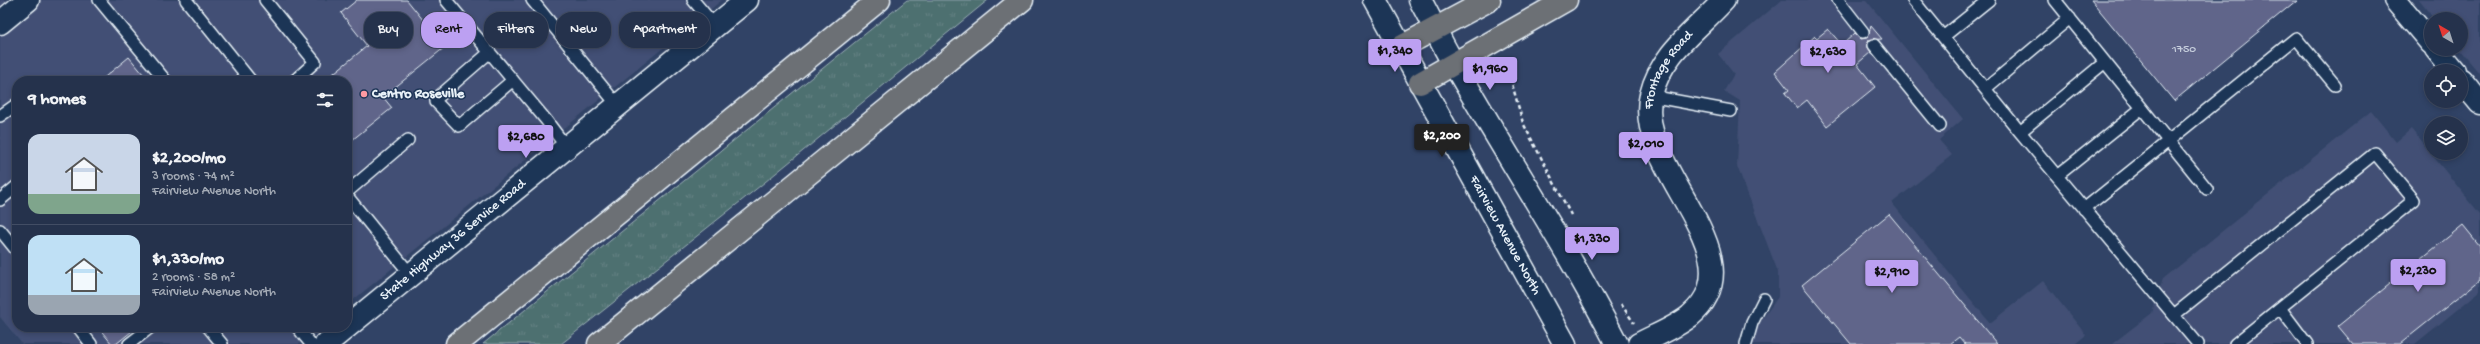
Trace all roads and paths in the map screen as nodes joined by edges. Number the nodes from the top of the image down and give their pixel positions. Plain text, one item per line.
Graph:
1 (99, 0) edge
2 (186, 0) edge
3 (265, 0) edge
4 (446, 0) edge
5 (532, 0) edge
6 (693, 0) edge
7 (747, 0) edge
8 (880, 0) edge
9 (1022, 0) edge
10 (1375, 0) edge
11 (1420, 0) edge
12 (1489, 0) edge
13 (1566, 0) edge
14 (1724, 0) edge
15 (1838, 0) edge
16 (1913, 0) edge
17 (1989, 0) edge
18 (2056, 0) edge
19 (2395, 0) edge
20 (2070, 18) junction
21 (715, 26) junction
22 (1436, 29) junction
23 (1863, 32) dead end
24 (2424, 35) edge
25 (1943, 37) junction
26 (1492, 42) junction
27 (1874, 45) dead end
28 (1401, 47) junction
29 (490, 52) junction
30 (2442, 56) edge
31 (2105, 62) junction
32 (1453, 63) junction
33 (2448, 64) edge
34 (162, 76) edge
35 (247, 76) edge
36 (300, 76) edge
37 (513, 80) junction
38 (1420, 83) junction
39 (2335, 85) dead end
40 (2468, 88) edge
41 (1985, 89) junction
42 (1650, 96) junction
43 (2480, 103) edge
44 (618, 106) junction
45 (12, 108) edge
46 (2142, 108) junction
47 (1730, 111) dead end
48 (0, 116) edge
49 (1940, 126) dead end
50 (2020, 132) junction
51 (408, 140) dead end
52 (2169, 141) junction
53 (567, 148) junction
54 (2057, 176) junction
55 (352, 188) edge
56 (2207, 188) dead end
57 (12, 190) edge
58 (0, 200) edge
59 (352, 202) edge
60 (2084, 209) junction
61 (1572, 217) dead end
62 (0, 230) edge
63 (12, 245) edge
64 (411, 275) junction
65 (1617, 299) dead end
66 (1764, 299) dead end
67 (2280, 308) junction
68 (2174, 315) junction
69 (352, 323) edge
70 (82, 332) edge
71 (145, 332) edge
72 (212, 332) edge
73 (301, 332) edge
74 (341, 332) edge
75 (1642, 343) edge
76 (92, 344) edge
77 (130, 344) edge
78 (222, 344) edge
79 (311, 344) edge
80 (326, 344) edge
81 (457, 344) edge
82 (599, 344) edge
83 (1565, 344) edge
84 (1617, 344) edge
85 (1746, 344) edge
86 (2198, 344) edge
87 (2235, 344) edge
88 (2307, 344) edge

1 - 34 lane
2 - 35 lane
3 - 36 lane
4 - 29 lane
5 - 44 lane
6 - 21 lane
7 - 21 street, State Highway 36 Service Road
8 - 81 highway
9 - 82 highway
10 - 28 street, Fairview Avenue North
11 - 22 street
12 - 22 highway
13 - 26 highway
14 - 42 street, Frontage Road
15 - 23 lane
16 - 25 lane
17 - 25 lane
18 - 20 lane
19 - 24 street
20 - 31 lane
20 - 41 lane
21 - 44 street, State Highway 36 Service Road
22 - 28 highway
22 - 32 street
25 - 41 lane
26 - 32 highway
26 - 61 path
27 - 49 lane
28 - 38 street, Fairview Avenue North
29 - 37 lane
29 - 37 lane
30 - 33 street
31 - 46 lane
31 - 50 lane
32 - 38 highway
32 - 84 street
37 - 53 lane
38 - 83 street, Fairview Avenue North
39 - 52 lane
40 - 43 street
41 - 50 lane
42 - 47 lane
42 - 75 street, Frontage Road
44 - 53 street, State Highway 36 Service Road
45 - 48 lane
46 - 52 lane
46 - 54 lane
50 - 54 lane
51 - 55 lane
52 - 56 lane
52 - 60 lane
53 - 64 street, State Highway 36 Service Road
54 - 60 lane
57 - 58 lane
59 - 64 lane
60 - 68 lane
62 - 63 lane
64 - 69 street, State Highway 36 Service Road
65 - 75 path
66 - 85 lane
67 - 68 lane
67 - 87 lane
67 - 88 lane
68 - 86 lane
70 - 76 lane
71 - 77 lane
72 - 78 lane
73 - 79 lane
74 - 80 street, State Highway 36 Service Road

